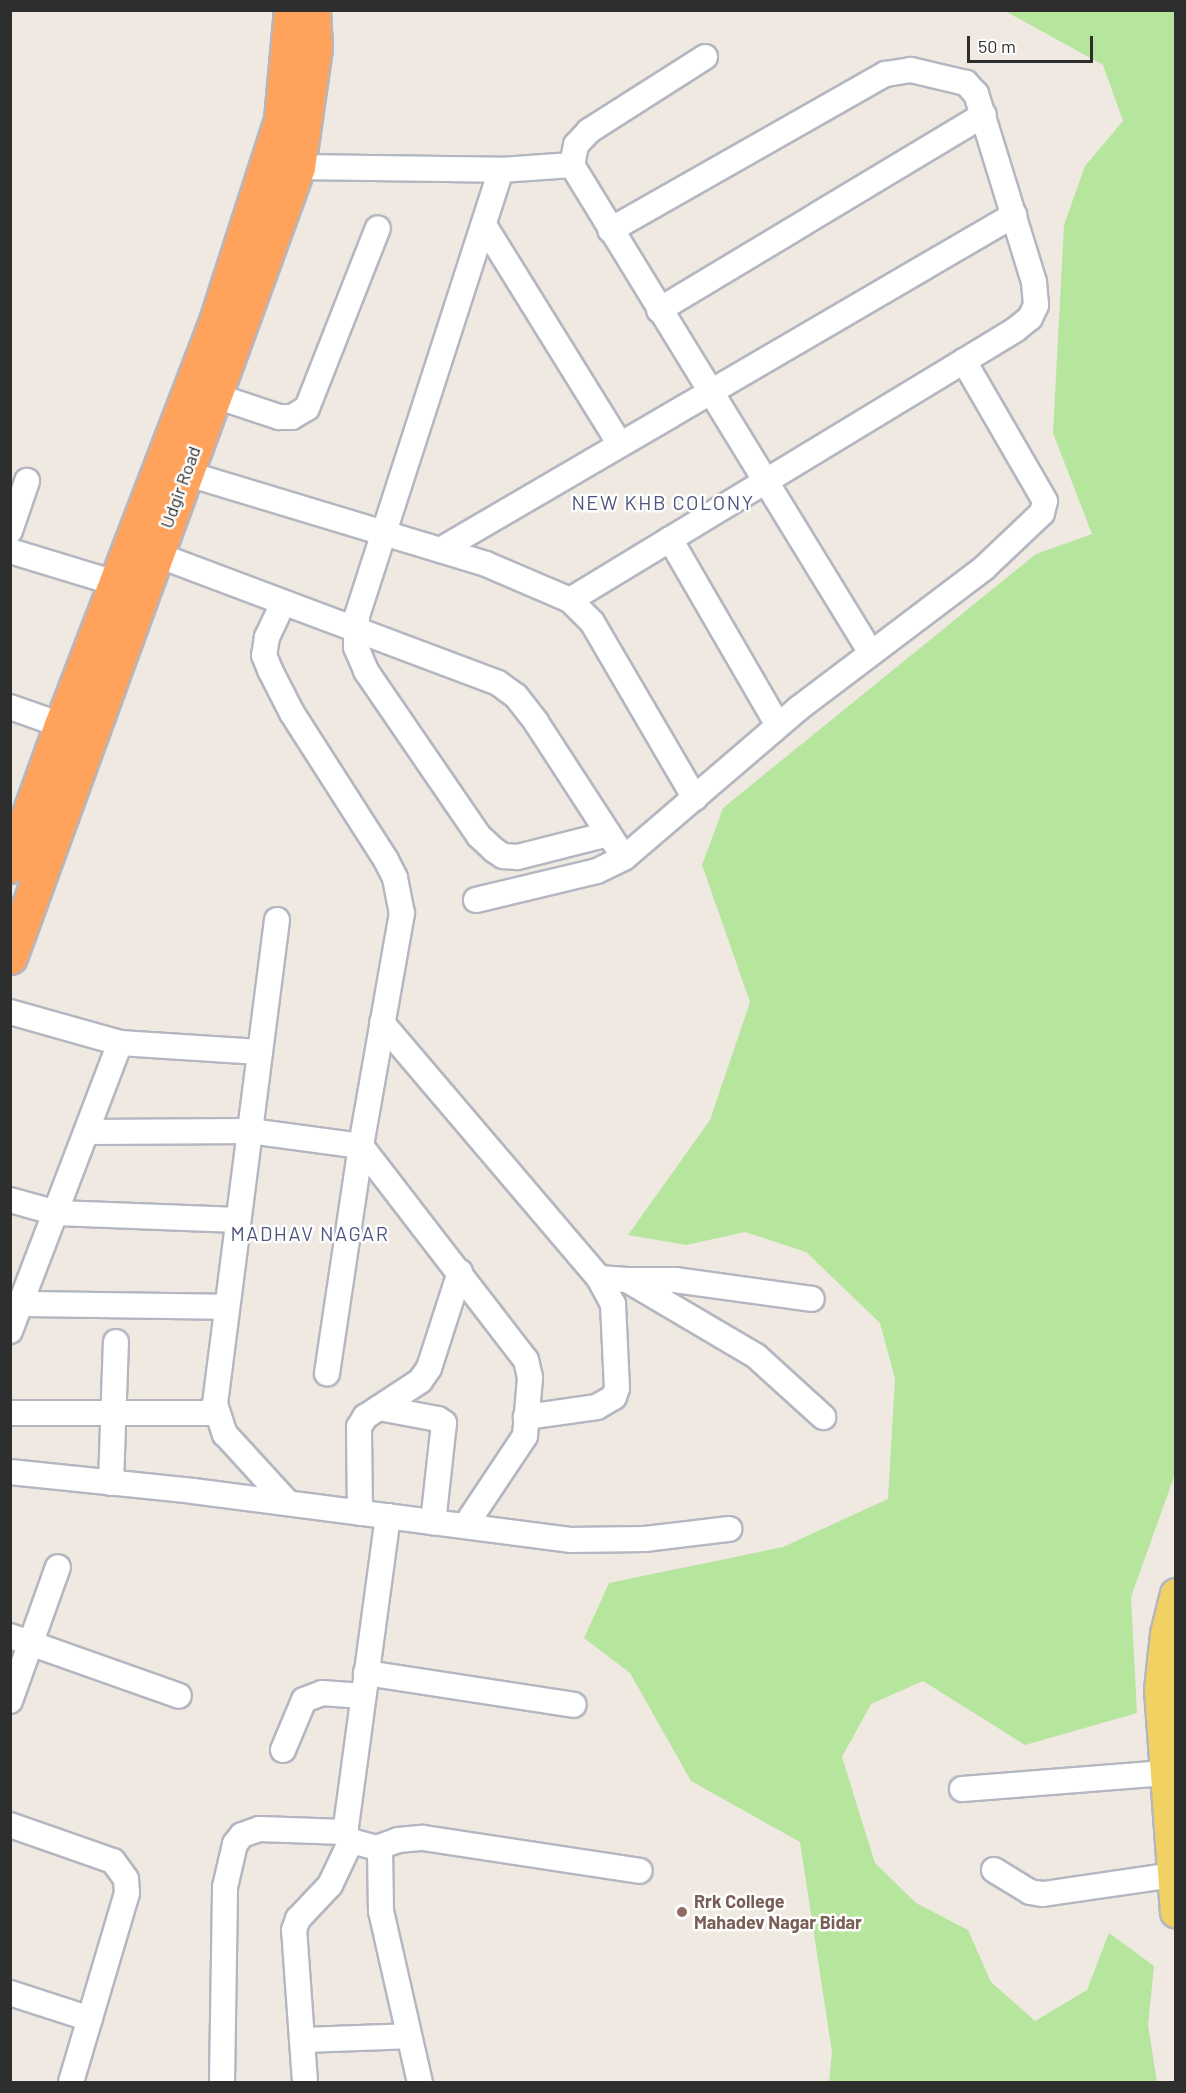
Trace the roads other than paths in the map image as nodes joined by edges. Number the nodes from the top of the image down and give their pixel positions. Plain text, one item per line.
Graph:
1 (291, 10) edge
2 (313, 10) edge
3 (705, 57) dead end
4 (984, 115) junction
5 (572, 165) junction
6 (298, 167) junction
7 (501, 170) junction
8 (1014, 215) junction
9 (484, 225) junction
10 (378, 228) dead end
11 (610, 230) junction
12 (659, 310) junction
13 (964, 361) junction
14 (708, 391) junction
15 (213, 395) junction
16 (620, 444) junction
17 (185, 473) junction
18 (27, 482) dead end
19 (764, 483) junction
20 (10, 531) edge
21 (384, 533) junction
22 (670, 539) junction
23 (10, 550) edge
24 (440, 550) junction
25 (155, 554) junction
26 (116, 583) junction
27 (570, 600) junction
28 (283, 603) junction
29 (354, 630) junction
30 (871, 653) junction
31 (10, 707) edge
32 (61, 725) junction
33 (778, 725) junction
34 (84, 751) junction
35 (695, 798) junction
36 (608, 834) junction
37 (624, 858) junction
38 (10, 866) edge
39 (476, 900) dead end
40 (277, 920) dead end
41 (10, 957) edge
42 (10, 1012) edge
43 (382, 1023) junction
44 (120, 1043) junction
45 (260, 1052) junction
46 (250, 1131) junction
47 (88, 1132) junction
48 (361, 1146) junction
49 (10, 1200) edge
50 (57, 1213) junction
51 (238, 1220) junction
52 (460, 1272) junction
53 (599, 1278) junction
54 (627, 1280) junction
55 (812, 1299) dead end
56 (22, 1304) junction
57 (227, 1307) junction
58 (10, 1331) edge
59 (116, 1342) dead end
60 (327, 1373) dead end
61 (379, 1408) junction
62 (10, 1413) edge
63 (215, 1413) junction
64 (113, 1415) junction
65 (526, 1417) junction
66 (824, 1417) dead end
67 (10, 1472) edge
68 (111, 1483) junction
69 (288, 1503) junction
70 (360, 1513) junction
71 (388, 1516) junction
72 (433, 1522) junction
73 (465, 1526) junction
74 (729, 1529) dead end
75 (58, 1567) dead end
76 (1176, 1594) edge
77 (21, 1640) edge
78 (365, 1684) junction
79 (179, 1696) dead end
80 (10, 1701) edge
81 (574, 1705) dead end
82 (283, 1749) dead end
83 (1165, 1773) junction
84 (962, 1789) dead end
85 (10, 1825) edge
86 (348, 1837) junction
87 (379, 1847) junction
88 (994, 1870) dead end
89 (640, 1871) dead end
90 (1173, 1875) junction
91 (1176, 1912) edge
92 (10, 1993) edge
93 (90, 2019) junction
94 (409, 2036) junction
95 (302, 2040) junction
96 (71, 2082) edge
97 (222, 2082) edge
98 (305, 2082) edge
99 (420, 2082) edge

1 - 26 highway, Udgir Road
2 - 6 highway, Udgir Road
3 - 5 street
4 - 8 street
4 - 11 street
4 - 12 street
5 - 7 street
5 - 11 street
6 - 7 street
6 - 15 highway, Udgir Road
7 - 9 street
8 - 13 street
8 - 14 street
9 - 16 street
9 - 21 street
10 - 15 street
11 - 12 street
12 - 14 street
13 - 19 street
13 - 30 street
14 - 16 street
14 - 19 street
15 - 17 highway, Udgir Road
16 - 24 street
17 - 21 street
17 - 25 highway, Udgir Road
18 - 20 street
19 - 22 street
19 - 30 street
21 - 24 street
21 - 29 street
22 - 27 street
22 - 33 street
23 - 26 street
24 - 27 street
25 - 28 street
25 - 34 highway, Udgir Road
26 - 32 highway, Udgir Road
27 - 35 street
28 - 29 street
28 - 43 street
29 - 36 street
29 - 36 street
30 - 33 street
31 - 32 street
32 - 34 street
32 - 38 highway, Udgir Road
33 - 35 street
34 - 41 highway, Udgir Road
35 - 37 street
36 - 37 street
37 - 39 street
40 - 45 street
42 - 44 street
43 - 48 street
43 - 53 street
44 - 45 street
44 - 47 street
45 - 46 street
46 - 47 street
46 - 48 street
46 - 51 street
47 - 50 street
48 - 52 street
48 - 60 street
49 - 50 street
50 - 51 street
50 - 56 street
51 - 57 street
52 - 61 street
52 - 65 street
53 - 54 street
53 - 65 street
54 - 55 street
54 - 66 street
56 - 57 street
56 - 58 street
57 - 63 street
59 - 64 street
61 - 70 street
61 - 72 street
62 - 64 street
63 - 64 street
63 - 69 street
64 - 68 street
65 - 73 street
67 - 68 street
68 - 69 street
69 - 70 street
70 - 71 street
71 - 72 street
71 - 78 street
72 - 73 street
73 - 74 street
75 - 77 street
76 - 83 main road
77 - 79 street
77 - 80 street
78 - 81 street
78 - 82 street
78 - 86 street
83 - 84 street
83 - 90 main road
85 - 93 street
86 - 87 street
86 - 95 street
86 - 97 street
87 - 89 street
87 - 94 street
88 - 90 street
90 - 91 main road
92 - 93 street
93 - 96 street
94 - 95 street
94 - 99 street
95 - 98 street

